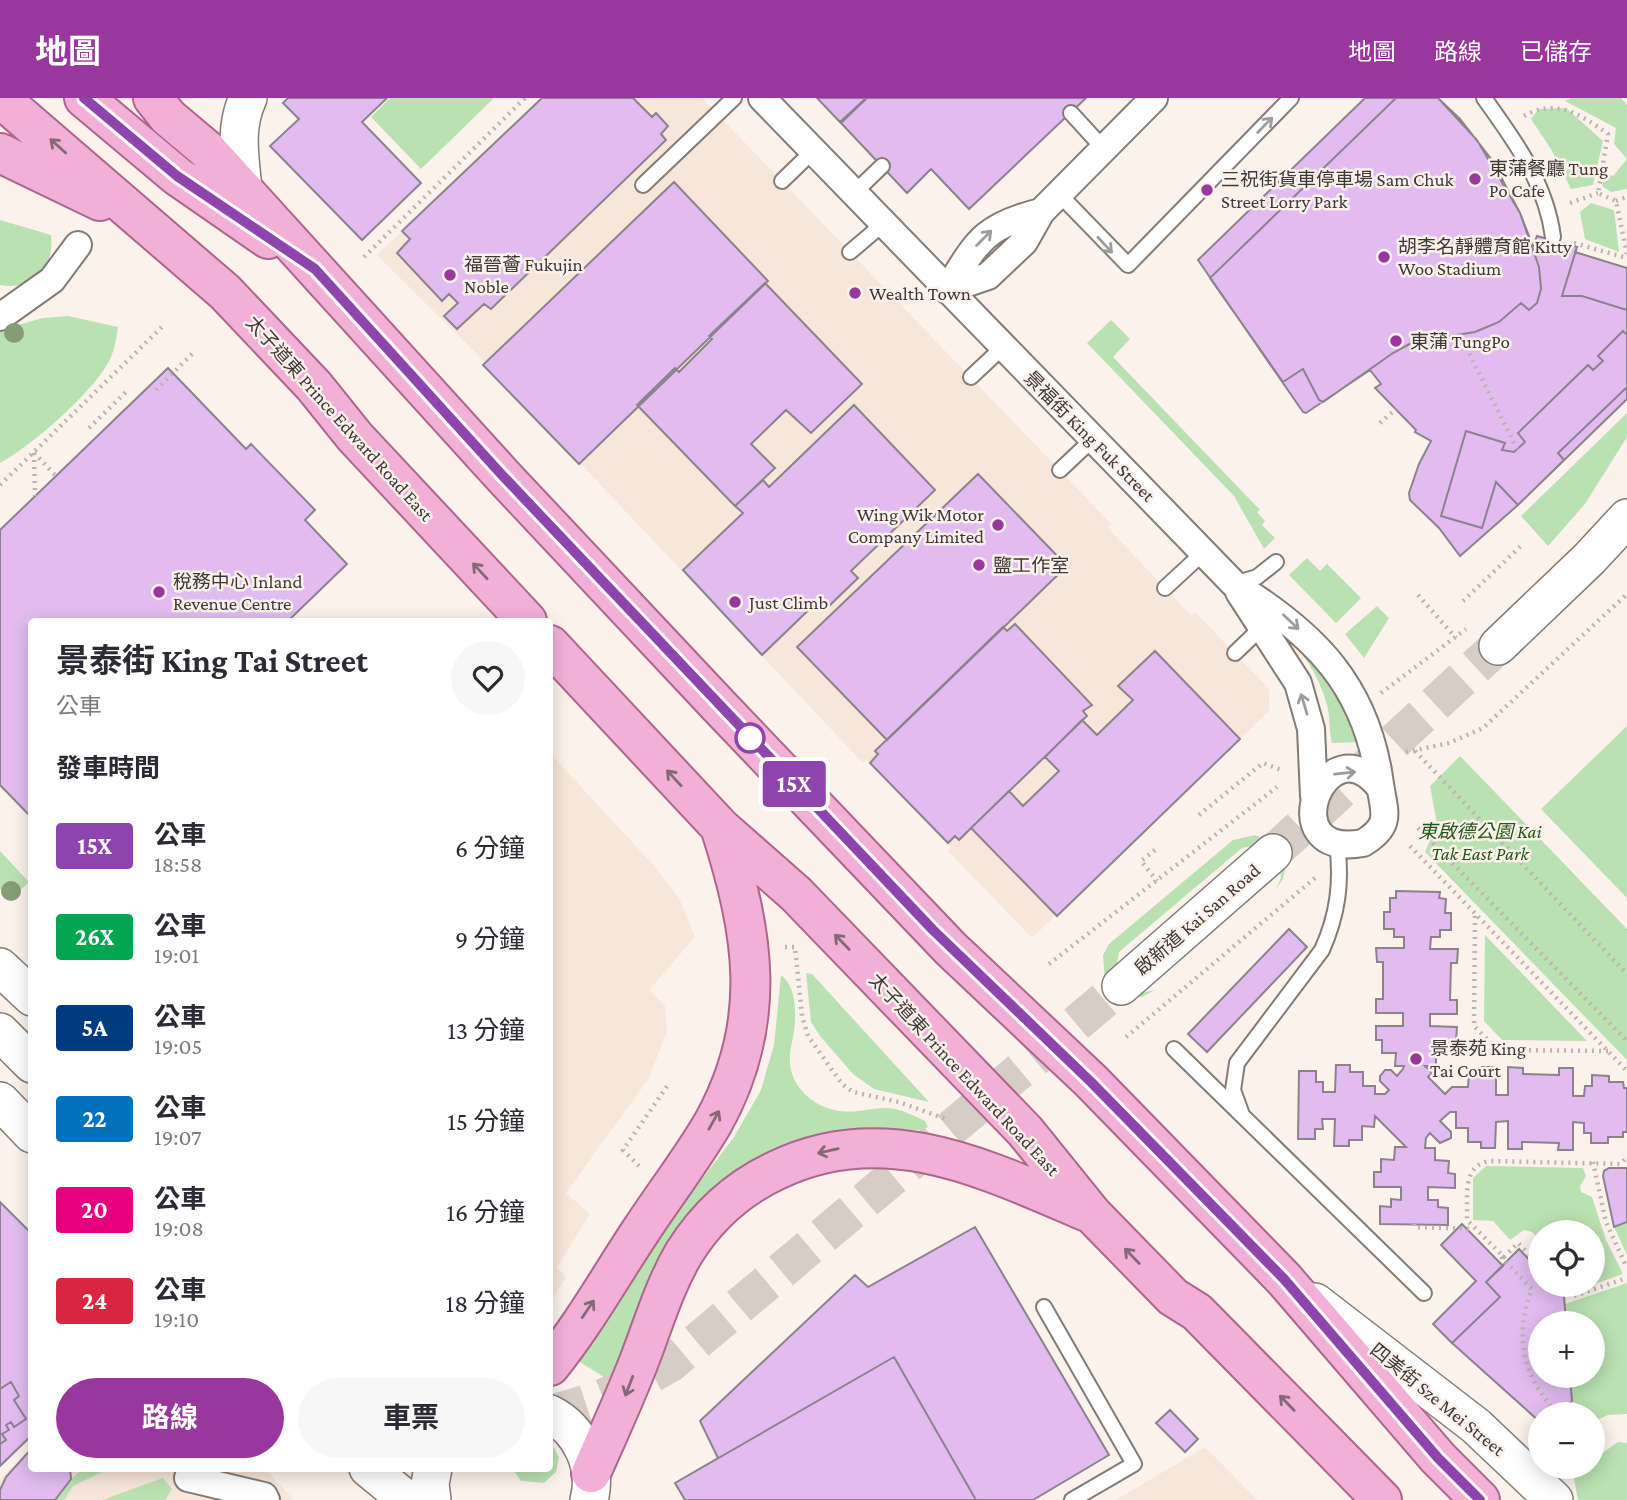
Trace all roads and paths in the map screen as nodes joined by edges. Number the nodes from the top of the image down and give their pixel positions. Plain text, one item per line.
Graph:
1 (0, 98) edge
2 (84, 98) edge
3 (153, 98) edge
4 (248, 98) edge
5 (525, 98) edge
6 (734, 98) edge
7 (762, 98) edge
8 (1154, 98) edge
9 (1291, 98) edge
10 (1484, 98) edge
11 (1071, 113) dead end
12 (1508, 132) junction
13 (1104, 149) junction
14 (813, 151) junction
15 (0, 153) edge
16 (882, 166) dead end
17 (782, 181) dead end
18 (643, 185) dead end
19 (243, 189) junction
20 (854, 193) junction
21 (1598, 193) junction
22 (1627, 197) edge
23 (1616, 201) junction
24 (1050, 203) junction
25 (1550, 210) junction
26 (145, 224) junction
27 (883, 224) junction
28 (1553, 237) joint
29 (78, 245) dead end
30 (850, 252) dead end
31 (1627, 256) edge
32 (364, 257) dead end
33 (315, 269) junction
34 (947, 290) junction
35 (0, 317) edge
36 (164, 325) dead end
37 (1460, 335) dead end
38 (1003, 347) junction
39 (193, 353) dead end
40 (971, 377) dead end
41 (129, 389) dead end
42 (156, 390) dead end
43 (1396, 409) dead end
44 (1380, 423) dead end
45 (89, 428) dead end
46 (1093, 439) junction
47 (1517, 449) dead end
48 (34, 452) junction
49 (1060, 470) dead end
50 (56, 476) dead end
51 (0, 485) edge
52 (35, 496) dead end
53 (1627, 518) edge
54 (1522, 545) dead end
55 (1204, 552) junction
56 (1276, 562) dead end
57 (1234, 584) junction
58 (1164, 588) dead end
59 (1627, 594) edge
60 (1418, 595) dead end
61 (1463, 601) dead end
62 (524, 618) edge
63 (1262, 627) junction
64 (1456, 638) dead end
65 (1498, 646) tunnel mouth
66 (553, 648) edge
67 (1235, 653) dead end
68 (1415, 751) junction
69 (1406, 752) dead end
70 (1284, 771) dead end
71 (1277, 787) dead end
72 (1381, 789) junction
73 (1314, 796) junction
74 (1199, 815) dead end
75 (721, 828) junction
76 (1418, 828) dead end
77 (1337, 843) junction
78 (1409, 846) dead end
79 (1155, 850) dead end
80 (1273, 853) tunnel mouth
81 (1318, 875) dead end
82 (1157, 881) junction
83 (1475, 914) junction
84 (795, 947) dead end
85 (1049, 964) dead end
86 (0, 967) edge
87 (1627, 974) edge
88 (1121, 986) tunnel mouth
89 (28, 994) edge
90 (0, 1032) edge
91 (1126, 1037) dead end
92 (1627, 1041) edge
93 (1174, 1049) dead end
94 (1608, 1051) junction
95 (28, 1060) edge
96 (1627, 1071) edge
97 (668, 1085) dead end
98 (0, 1101) edge
99 (957, 1124) dead end
100 (1252, 1126) junction
101 (28, 1129) edge
102 (1627, 1157) edge
103 (1593, 1162) junction
104 (639, 1166) dead end
105 (1092, 1214) junction
106 (1414, 1224) dead end
107 (1528, 1253) edge
108 (1627, 1268) edge
109 (1627, 1278) edge
110 (1284, 1279) junction
111 (1605, 1285) edge
112 (1424, 1293) dead end
113 (1044, 1307) dead end
114 (553, 1362) edge
115 (1548, 1402) edge
116 (553, 1416) edge
117 (373, 1472) edge
118 (432, 1472) edge
119 (188, 1479) dead end
120 (592, 1491) edge
121 (266, 1500) edge
122 (407, 1500) edge
123 (432, 1500) edge
124 (1072, 1500) edge
125 (1382, 1500) edge
126 (1480, 1500) edge
127 (1554, 1500) edge

26 -> 1 main road, 太子道東 Prince Edward Road East
2 - 33 main road
3 - 19 main road
4 - 19 main road
5 - 32 path
6 - 18 lane
7 - 14 street, 景福街 King Fuk Street
8 - 13 street
24 -> 9 lane
10 - 12 lane
11 - 13 lane
12 - 21 path
12 - 25 lane
13 - 24 street
14 - 17 lane
14 - 20 street, 景福街 King Fuk Street
15 - 26 main road, 太子道東 Prince Edward Road East
16 - 20 lane
19 - 33 main road
20 - 27 street, 景福街 King Fuk Street
21 - 23 path
21 - 25 path
22 - 23 path
23 - 31 path
24 - 34 street
25 - 28 lane
62 -> 26 main road, 太子道東 Prince Edward Road East
27 - 30 lane
27 - 34 street, 景福街 King Fuk Street
28 - 31 path
29 - 35 street
33 - 110 main road
34 - 38 street, 景福街 King Fuk Street
36 - 48 path
37 - 47 path
38 - 40 lane
38 - 46 street, 景福街 King Fuk Street
39 - 42 path
41 - 45 path
43 - 44 path
46 - 49 lane
46 - 55 street, 景福街 King Fuk Street
48 - 50 path
48 - 51 path
48 - 52 path
53 - 65 main road
54 - 61 path
55 - 57 street, 景福街 King Fuk Street
55 - 58 lane
56 - 57 lane
57 - 63 street
57 -> 72 street, 景福街 King Fuk Street
59 - 68 path
60 - 64 path
63 - 67 lane
73 -> 63 street
75 -> 66 main road, 太子道東 Prince Edward Road East
68 - 69 path
68 - 87 path
70 - 74 path
71 - 82 path
73 -> 72 street
72 - 77 street, 景福街 King Fuk Street
73 - 77 street
105 -> 75 main road, 太子道東 Prince Edward Road East
114 -> 75 main road
76 - 92 path
77 - 100 lane
78 - 83 path
79 - 82 path
80 - 88 main road, 啟新道 Kai San Road
81 - 91 path
82 - 85 path
83 - 94 path
83 - 94 path
84 - 99 path
86 - 89 main road
90 - 95 main road
93 - 100 lane
94 - 96 path
97 - 104 path
98 - 101 main road
100 - 112 lane
102 - 103 path
103 - 107 path
103 - 108 path
105 -> 120 main road
125 -> 105 main road, 太子道東 Prince Edward Road East
106 - 115 path
109 - 111 path
110 - 126 main road
110 - 127 main road, 四美街 Sze Mei Street
113 - 124 lane
116 - 120 main road
117 - 122 main road
118 - 123 main road
119 - 121 street

